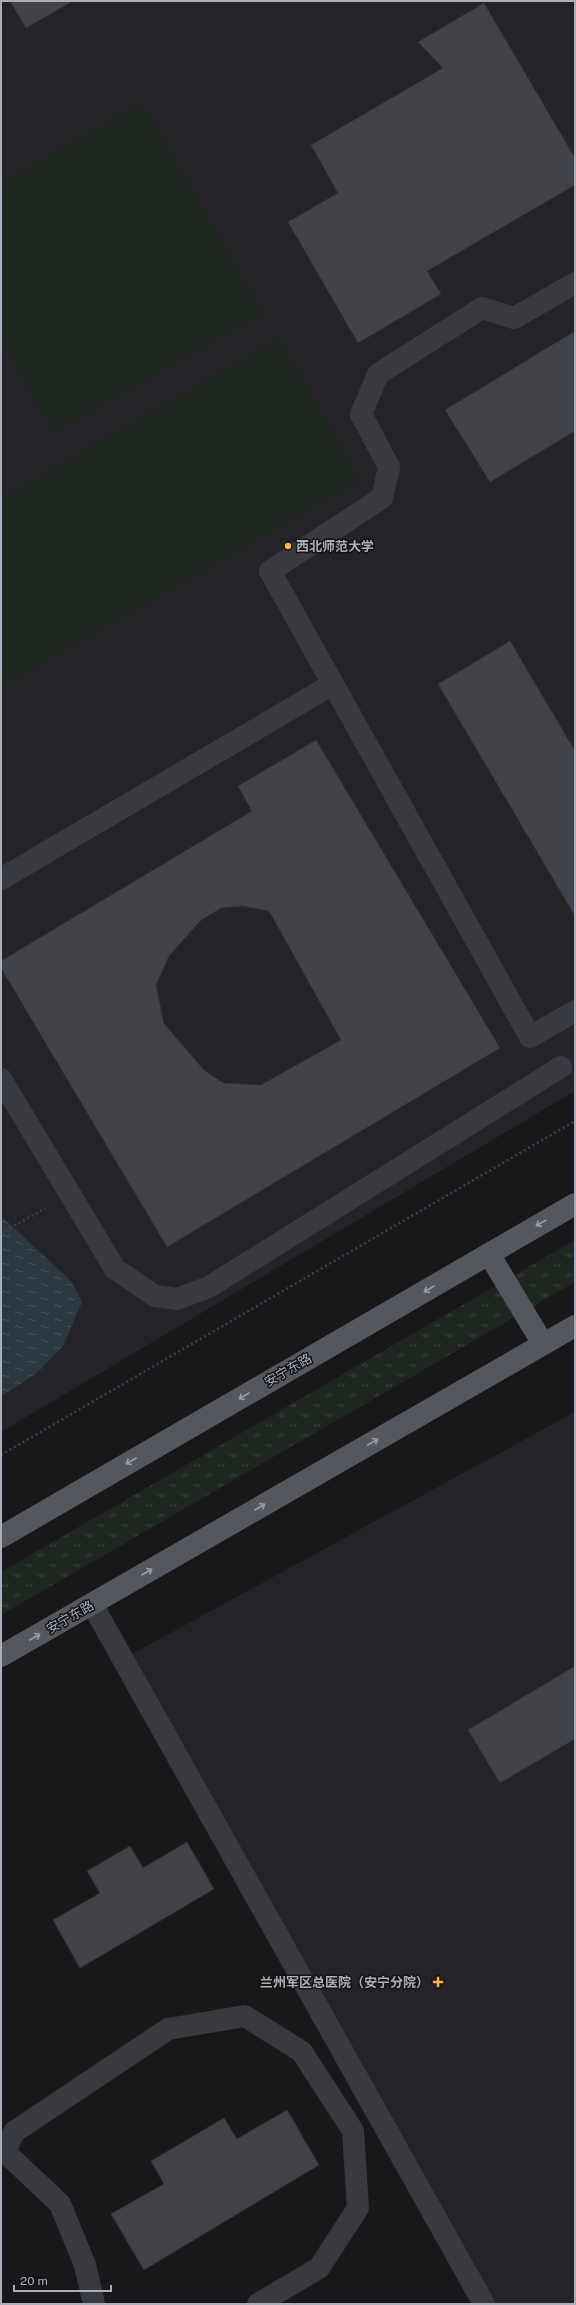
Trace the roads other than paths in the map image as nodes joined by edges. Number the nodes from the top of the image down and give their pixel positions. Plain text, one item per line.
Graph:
1 (575, 283) edge
2 (333, 684) junction
3 (1, 879) edge
4 (575, 1011) edge
5 (561, 1067) dead end
6 (1, 1079) edge
7 (575, 1204) edge
8 (488, 1254) junction
9 (575, 1326) edge
10 (543, 1344) junction
11 (1, 1537) edge
12 (92, 1604) junction
13 (1, 1656) edge
14 (3, 2152) edge
15 (94, 2304) edge
16 (258, 2304) edge
17 (484, 2304) edge

1 - 2 street
2 - 3 street
2 - 4 street
5 - 6 street
7 -> 8 main road, 安宁东路
8 - 10 main road
8 -> 11 main road, 安宁东路
9 - 10 main road, 安宁东路
12 -> 10 main road, 安宁东路
13 -> 12 main road, 安宁东路
12 - 17 street
14 - 15 street
14 - 16 street

